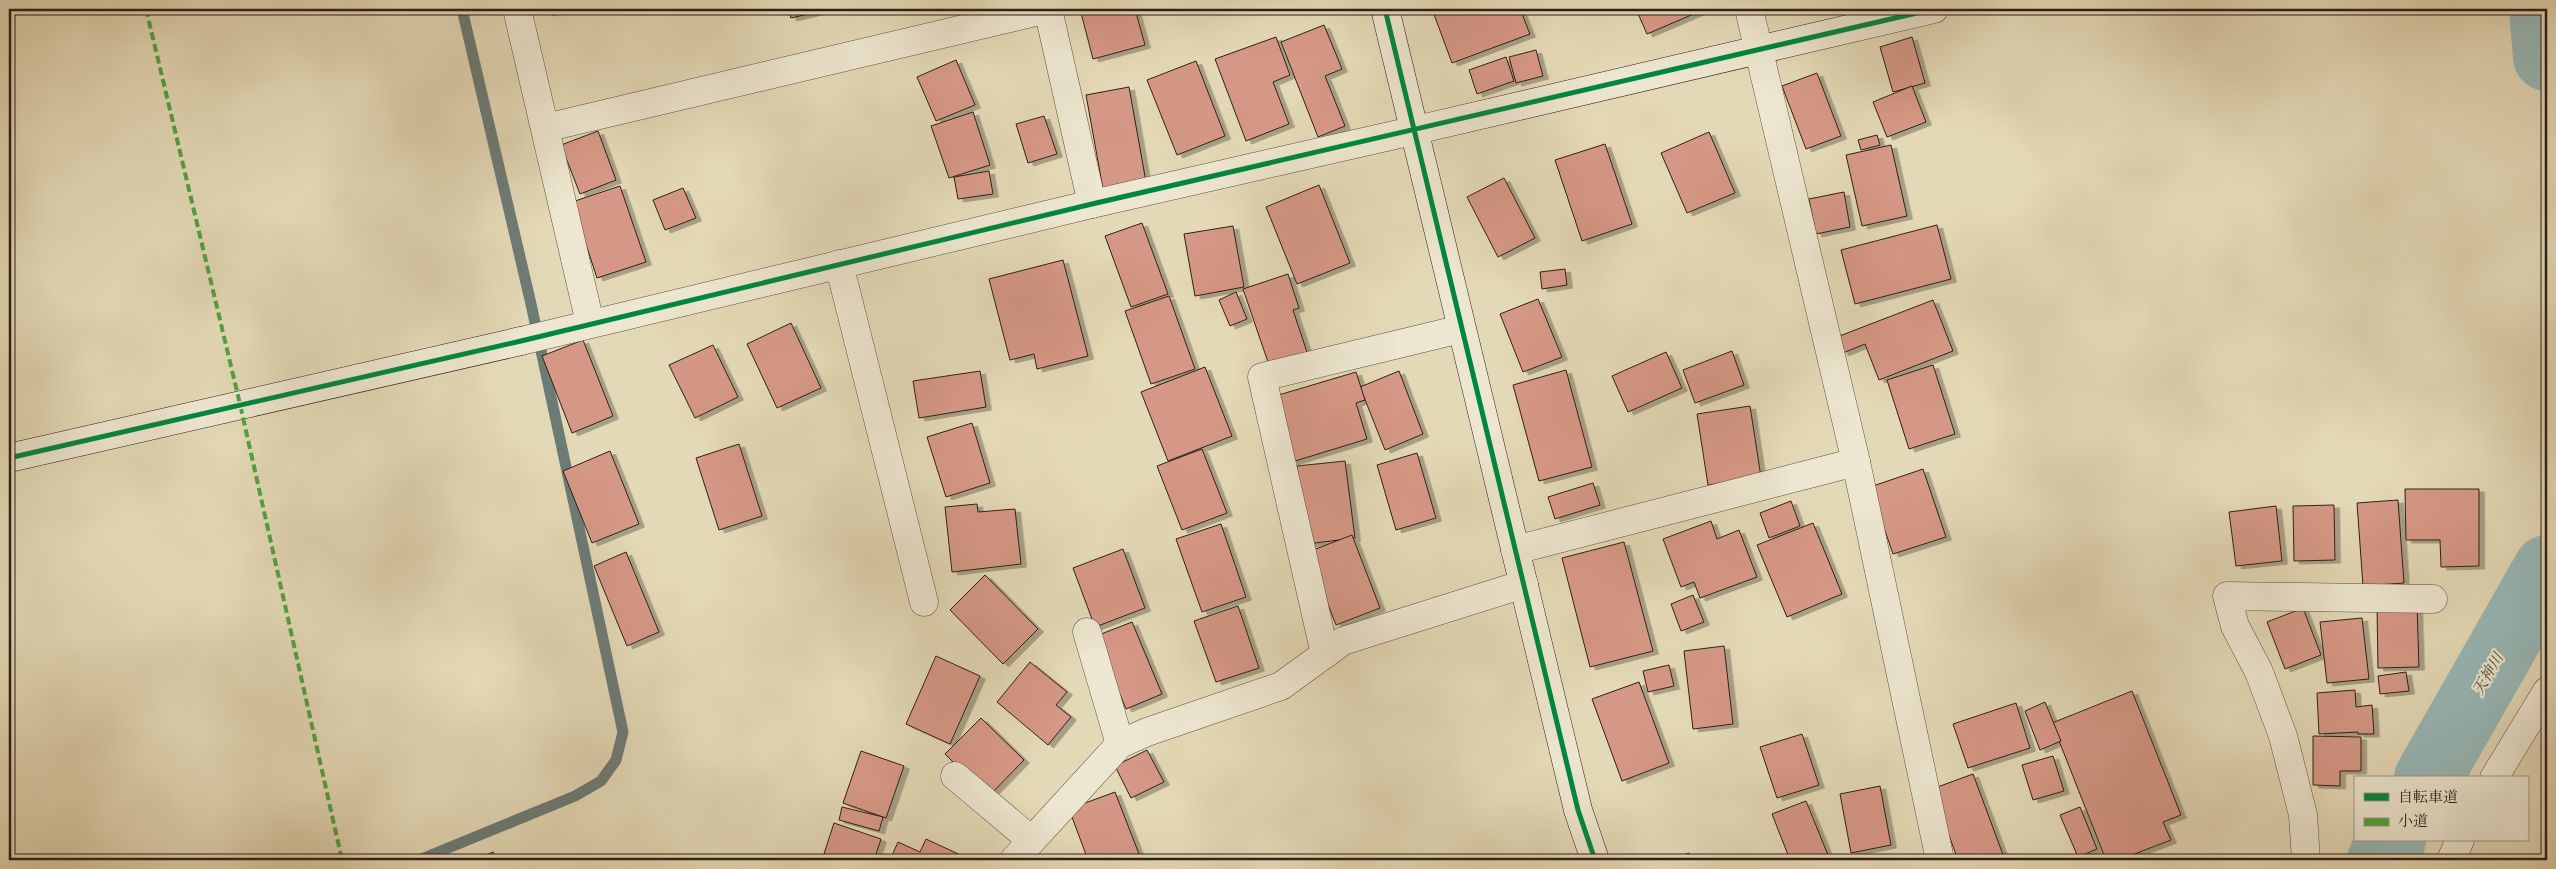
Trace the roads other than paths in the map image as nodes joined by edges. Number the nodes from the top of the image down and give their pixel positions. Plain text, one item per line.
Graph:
1 (517, 9) edge
2 (1385, 9) edge
3 (1749, 9) edge
4 (1934, 9) edge
5 (1758, 50) junction
6 (545, 128) junction
7 (1412, 131) junction
8 (1092, 204) junction
9 (839, 264) junction
10 (590, 323) junction
11 (1461, 329) junction
12 (9, 458) edge
13 (1856, 462) junction
14 (1516, 550) junction
15 (1524, 584) junction
16 (2433, 599) dead end
17 (924, 602) dead end
18 (1087, 632) dead end
19 (1325, 654) junction
20 (2547, 690) edge
21 (1120, 744) junction
22 (956, 776) dead end
23 (2495, 776) edge
24 (2459, 842) edge
25 (1023, 850) edge
26 (1595, 860) edge
27 (1940, 860) edge
28 (2306, 860) edge
29 (2451, 860) edge

1 - 6 street
2 - 7 street
3 - 5 street
4 - 5 street
5 - 7 street
5 - 13 street
6 - 8 street
6 - 10 street
7 - 8 street
7 - 11 street
8 - 9 street
9 - 10 street
9 - 17 street
10 - 12 street
11 - 14 street
11 - 19 street
13 - 14 street
13 - 27 street
14 - 15 street
15 - 19 street
15 - 26 street
16 - 28 street
18 - 21 street
19 - 21 street
20 - 23 street
21 - 25 street
22 - 25 street
24 - 29 street

